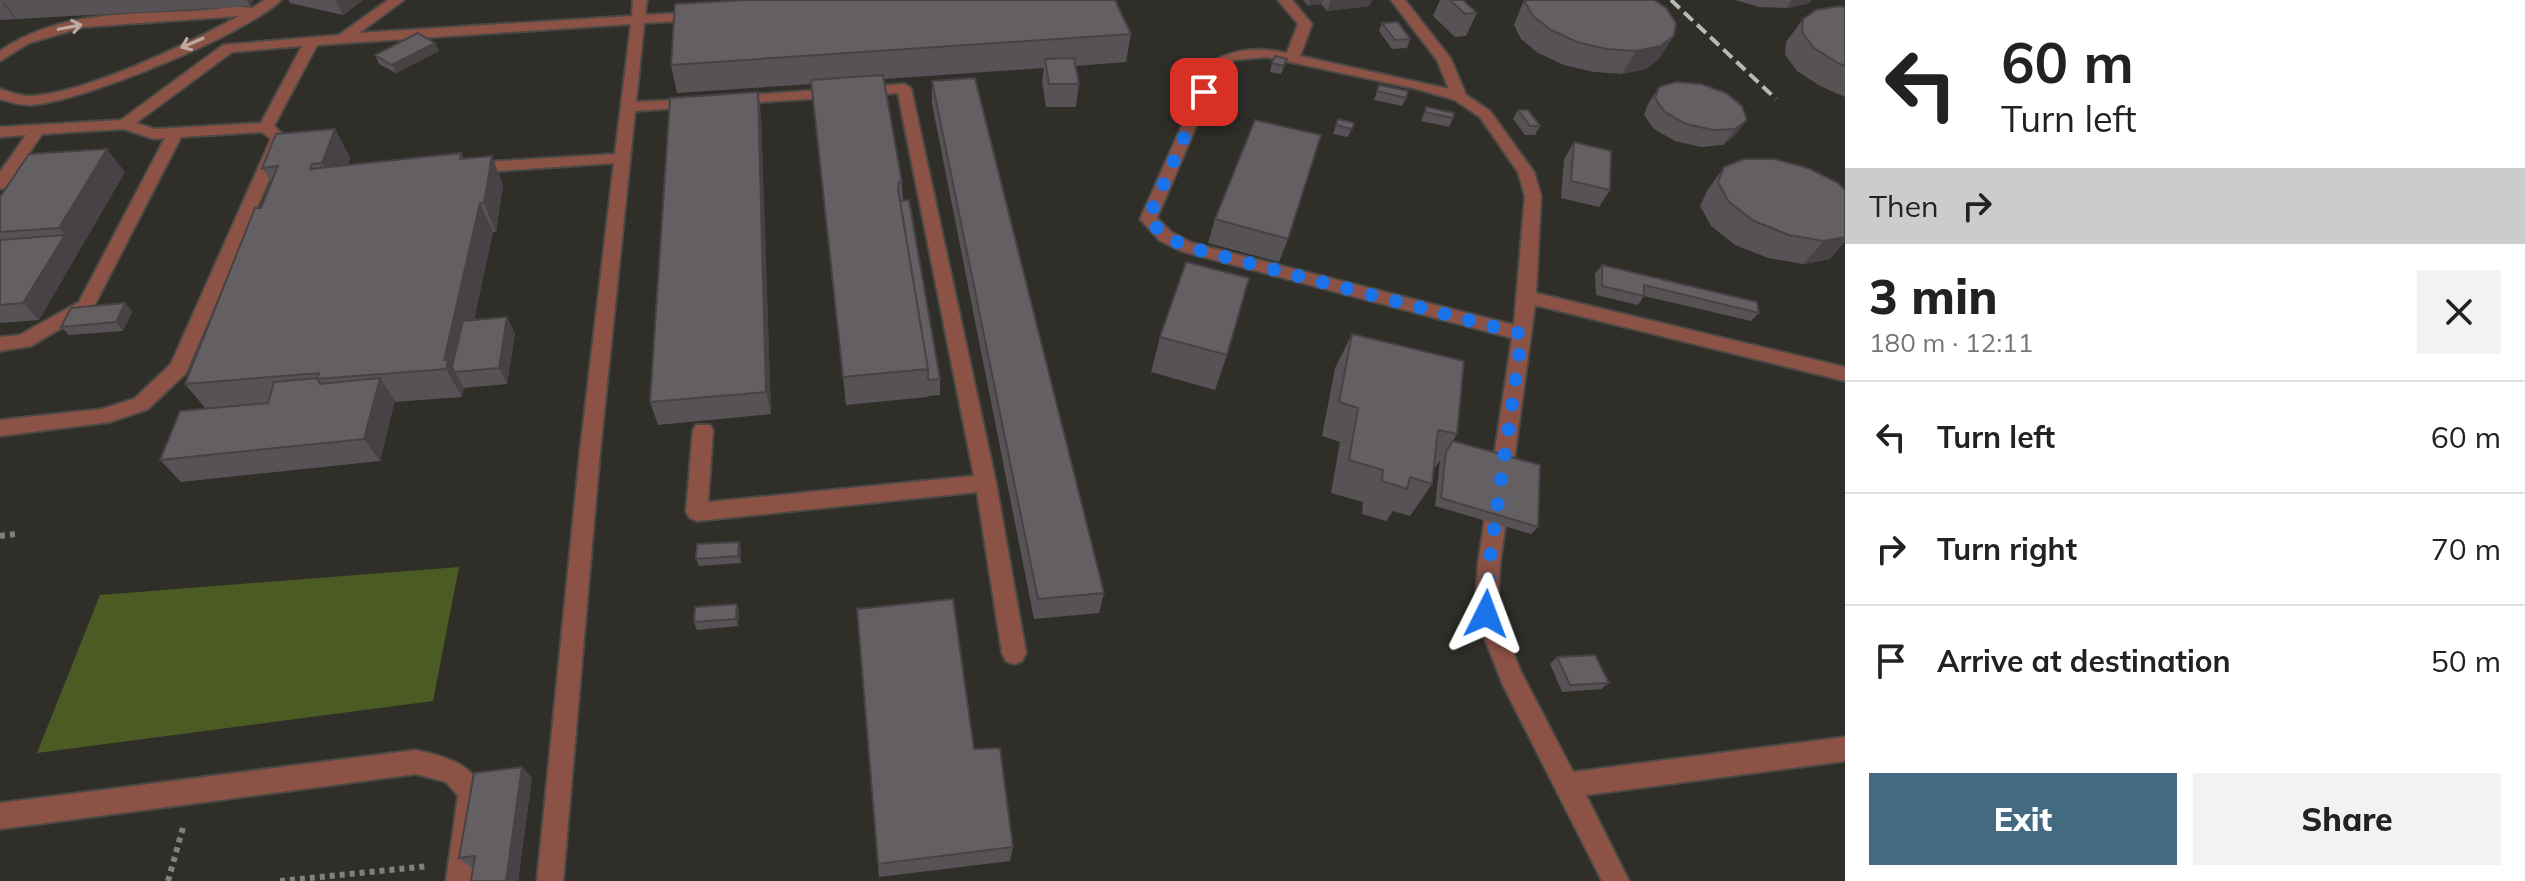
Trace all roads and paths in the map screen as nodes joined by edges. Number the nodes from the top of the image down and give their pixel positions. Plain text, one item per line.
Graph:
1 (397, 0) edge
2 (1285, 0) edge
3 (1398, 0) edge
4 (268, 4) edge
5 (640, 9) edge
6 (716, 16) edge
7 (344, 38) junction
8 (312, 41) junction
9 (0, 57) edge
10 (1292, 58) junction
11 (0, 93) edge
12 (1460, 97) junction
13 (630, 107) junction
14 (125, 124) junction
15 (266, 127) junction
16 (37, 130) junction
17 (0, 132) edge
18 (175, 133) junction
19 (624, 158) junction
20 (444, 170) edge
21 (0, 184) edge
22 (1527, 297) junction
23 (1522, 334) junction
24 (0, 344) edge
25 (1845, 374) edge
26 (0, 428) edge
27 (703, 430) dead end
28 (986, 483) junction
29 (15, 534) dead end
30 (0, 536) edge
31 (1014, 653) dead end
32 (1845, 749) edge
33 (1568, 785) junction
34 (194, 791) junction
35 (0, 816) edge
36 (460, 872) edge
37 (168, 881) edge
38 (280, 881) edge
39 (550, 881) edge
40 (1616, 881) edge

1 - 7 lane
2 - 10 lane
3 - 12 lane
9 -> 4 lane
4 -> 11 lane
5 - 6 lane
5 - 7 lane
5 - 13 lane
7 - 8 lane
8 - 14 lane
8 - 15 lane
10 - 12 lane
10 - 23 lane
12 - 22 lane
13 - 19 lane
13 - 28 lane
14 - 16 lane
14 - 18 lane
15 - 18 lane
15 - 26 lane
16 - 17 lane
16 - 21 lane
18 - 24 lane
19 - 20 lane
19 - 39 lane
22 - 23 lane
22 - 25 lane
23 - 33 lane
27 - 28 lane
28 - 31 lane
29 - 30 path
32 - 33 lane
33 - 40 lane
34 - 35 lane
34 - 36 lane
34 - 37 path
36 - 38 path

